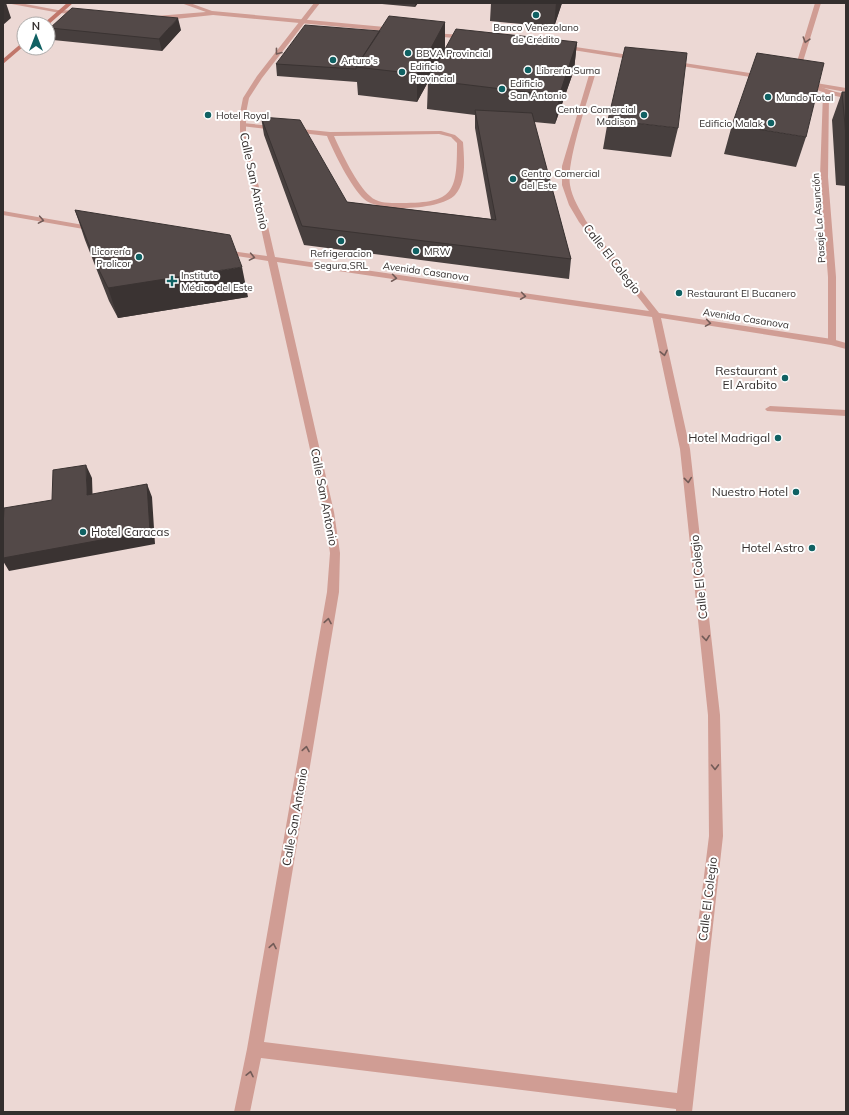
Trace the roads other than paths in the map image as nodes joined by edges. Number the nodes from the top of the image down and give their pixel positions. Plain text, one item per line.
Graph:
1 (9, 3) edge
2 (70, 3) edge
3 (184, 3) edge
4 (317, 3) edge
5 (818, 3) edge
6 (60, 11) junction
7 (92, 13) edge
8 (213, 13) junction
9 (55, 16) edge
10 (152, 17) edge
11 (302, 21) junction
12 (403, 31) edge
13 (426, 34) edge
14 (473, 38) edge
15 (558, 47) edge
16 (16, 50) edge
17 (644, 59) edge
18 (3, 62) edge
19 (667, 62) edge
20 (592, 75) dead end
21 (768, 77) edge
22 (799, 82) edge
23 (807, 83) junction
24 (846, 90) edge
25 (826, 93) junction
26 (846, 96) edge
27 (242, 125) junction
28 (330, 134) junction
29 (3, 213) edge
30 (102, 230) edge
31 (217, 251) edge
32 (272, 260) junction
33 (656, 315) junction
34 (832, 342) junction
35 (846, 346) edge
36 (770, 409) dead end
37 (846, 413) edge
38 (255, 1050) junction
39 (684, 1107) edge
40 (242, 1112) edge

1 - 6 street
2 - 6 main road
3 - 8 street
4 - 11 street, Calle San Antonio
5 -> 23 street
6 - 7 street
6 - 9 main road
8 - 10 street
8 - 11 street
11 - 12 street
11 -> 27 street, Calle San Antonio
13 - 14 street
15 - 17 street
16 - 18 main road
19 - 21 street
20 - 33 street, Calle El Colegio
22 - 23 street
23 - 24 street
23 - 25 street
25 - 26 street
25 - 34 street, Pasaje La Asunción
27 - 28 street
27 - 32 street, Calle San Antonio
28 - 28 street
29 -> 30 street
31 -> 32 street, Avenida Casanova
32 -> 33 street, Avenida Casanova
38 -> 32 street, Calle San Antonio
33 -> 34 street, Avenida Casanova
33 -> 39 street, Calle El Colegio
34 - 35 street, Avenida Casanova
36 - 37 street
38 - 39 street
40 -> 38 street, Calle San Antonio

